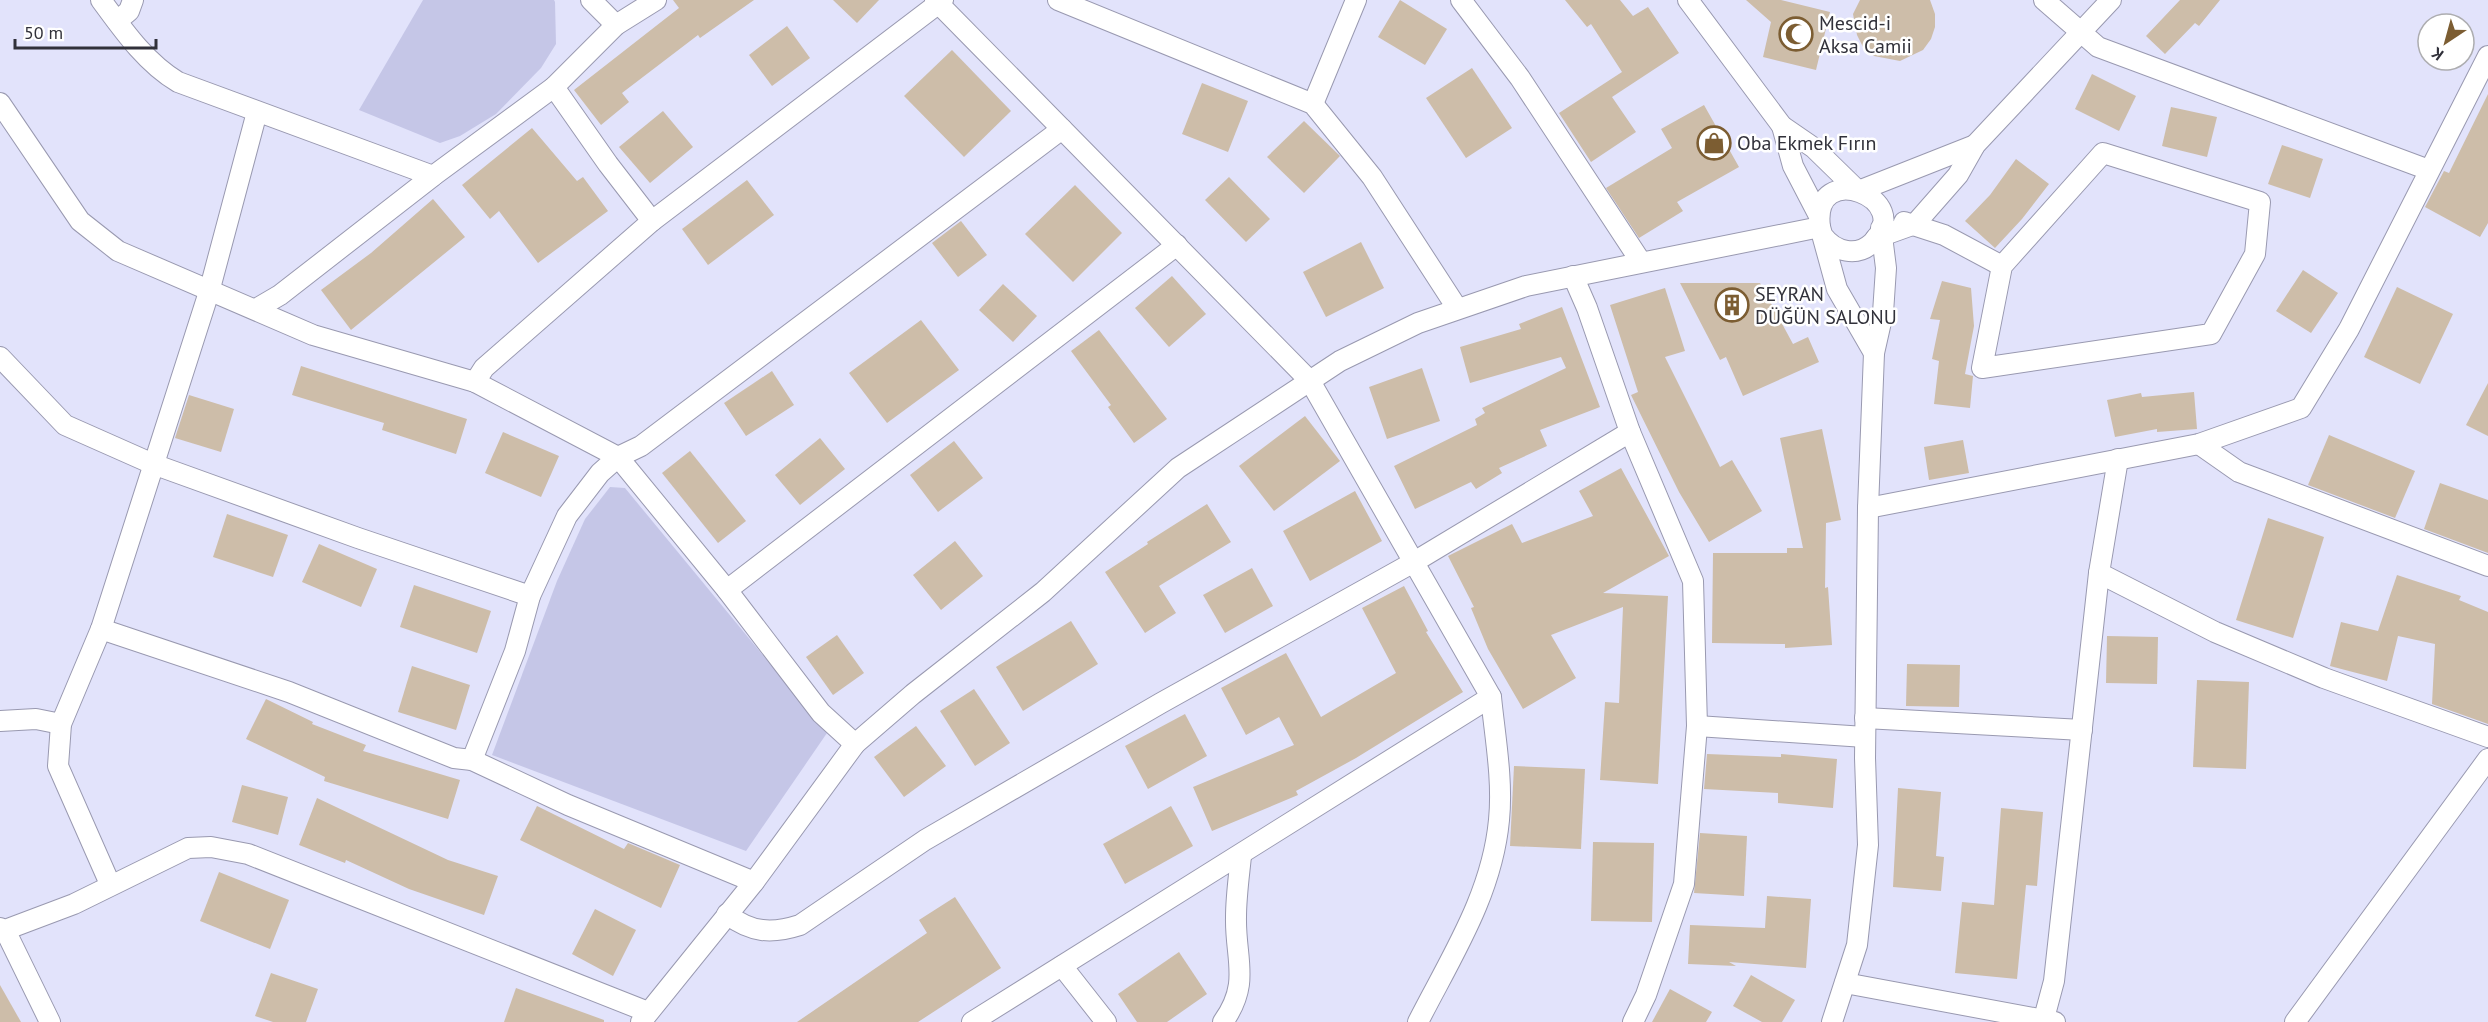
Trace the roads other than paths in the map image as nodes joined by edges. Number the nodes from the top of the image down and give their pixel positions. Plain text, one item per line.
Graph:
1 (101, 0) edge
2 (133, 0) edge
3 (591, 0) edge
4 (656, 0) edge
5 (1058, 0) edge
6 (1356, 0) edge
7 (1461, 0) edge
8 (1688, 0) edge
9 (2044, 0) edge
10 (2111, 0) edge
11 (939, 1) edge
12 (117, 21) junction
13 (616, 25) junction
14 (2080, 32) junction
15 (2488, 56) edge
16 (554, 87) junction
17 (0, 103) edge
18 (1313, 104) junction
19 (256, 112) junction
20 (1782, 126) junction
21 (1062, 129) junction
22 (1975, 145) junction
23 (2428, 170) junction
24 (433, 176) junction
25 (1858, 190) junction
26 (652, 221) junction
27 (1915, 224) junction
28 (1821, 227) junction
29 (1880, 230) junction
30 (1177, 245) junction
31 (1641, 262) junction
32 (2002, 266) junction
33 (1573, 276) junction
34 (209, 292) junction
35 (1457, 308) junction
36 (256, 309) junction
37 (1874, 353) junction
38 (0, 357) edge
39 (1310, 381) junction
40 (475, 382) junction
41 (1630, 432) junction
42 (2199, 444) junction
43 (618, 458) junction
44 (2118, 459) junction
45 (153, 464) junction
46 (1868, 508) junction
47 (1414, 562) junction
48 (2488, 566) edge
49 (2099, 573) junction
50 (727, 590) junction
51 (530, 596) junction
52 (101, 629) junction
53 (1491, 697) junction
54 (0, 721) edge
55 (61, 724) junction
56 (1697, 726) junction
57 (1865, 728) junction
58 (2082, 730) junction
59 (2488, 737) edge
60 (855, 744) junction
61 (2488, 759) edge
62 (472, 760) junction
63 (1241, 856) junction
64 (754, 882) junction
65 (110, 884) junction
66 (727, 914) junction
67 (2, 929) edge
68 (1062, 966) junction
69 (1845, 983) junction
70 (645, 1017) edge
71 (2048, 1021) edge
72 (50, 1022) edge
73 (972, 1022) edge
74 (1106, 1022) edge
75 (1223, 1022) edge
76 (1418, 1022) edge
77 (1633, 1022) edge
78 (1832, 1022) edge
79 (2295, 1022) edge

1 - 12 street
2 - 12 street
3 - 13 street
4 - 13 street
5 - 18 street
6 - 18 street
7 - 31 street
8 - 20 street
9 - 14 street
10 - 14 street
11 - 21 street
11 - 26 street
12 - 19 street
13 - 16 street
14 - 22 street
14 - 23 street
15 - 23 street
16 - 24 street
16 - 26 street
17 - 34 street
18 - 35 street
19 - 24 street
19 - 34 street
20 - 25 street
20 - 28 street
21 - 30 street
21 - 43 street
22 - 25 street
22 - 27 street
23 - 42 street
24 - 36 street
25 - 28 street
25 - 29 street
26 - 40 street
27 - 29 street
27 - 32 street
28 - 29 street
28 - 31 street
28 - 37 street
29 - 37 street
30 - 39 street
30 - 50 street
31 - 33 street
32 - 32 street
33 - 35 street
33 - 41 street
34 - 36 street
34 - 45 street
35 - 39 street
36 - 40 street
37 - 46 street
38 - 45 street
39 - 47 street
39 - 60 street
40 - 43 street
41 - 47 street
41 - 56 street
42 - 44 street
42 - 48 street
43 - 50 street
43 - 51 street
44 - 46 street
44 - 49 street
45 - 51 street
45 - 52 street
46 - 57 street
47 - 53 street
47 - 66 street
49 - 58 street
49 - 59 street
50 - 60 street
51 - 62 street
52 - 55 street
52 - 62 street
53 - 63 street
53 - 76 street
54 - 55 street
55 - 65 street
56 - 57 street
56 - 77 street
57 - 58 street
57 - 69 street
58 - 71 street
60 - 64 street
61 - 79 street
62 - 64 street
63 - 68 street
63 - 75 street
64 - 66 street
65 - 67 street
65 - 70 street
66 - 70 street
67 - 72 street
68 - 73 street
68 - 74 street
69 - 71 street
69 - 78 street

